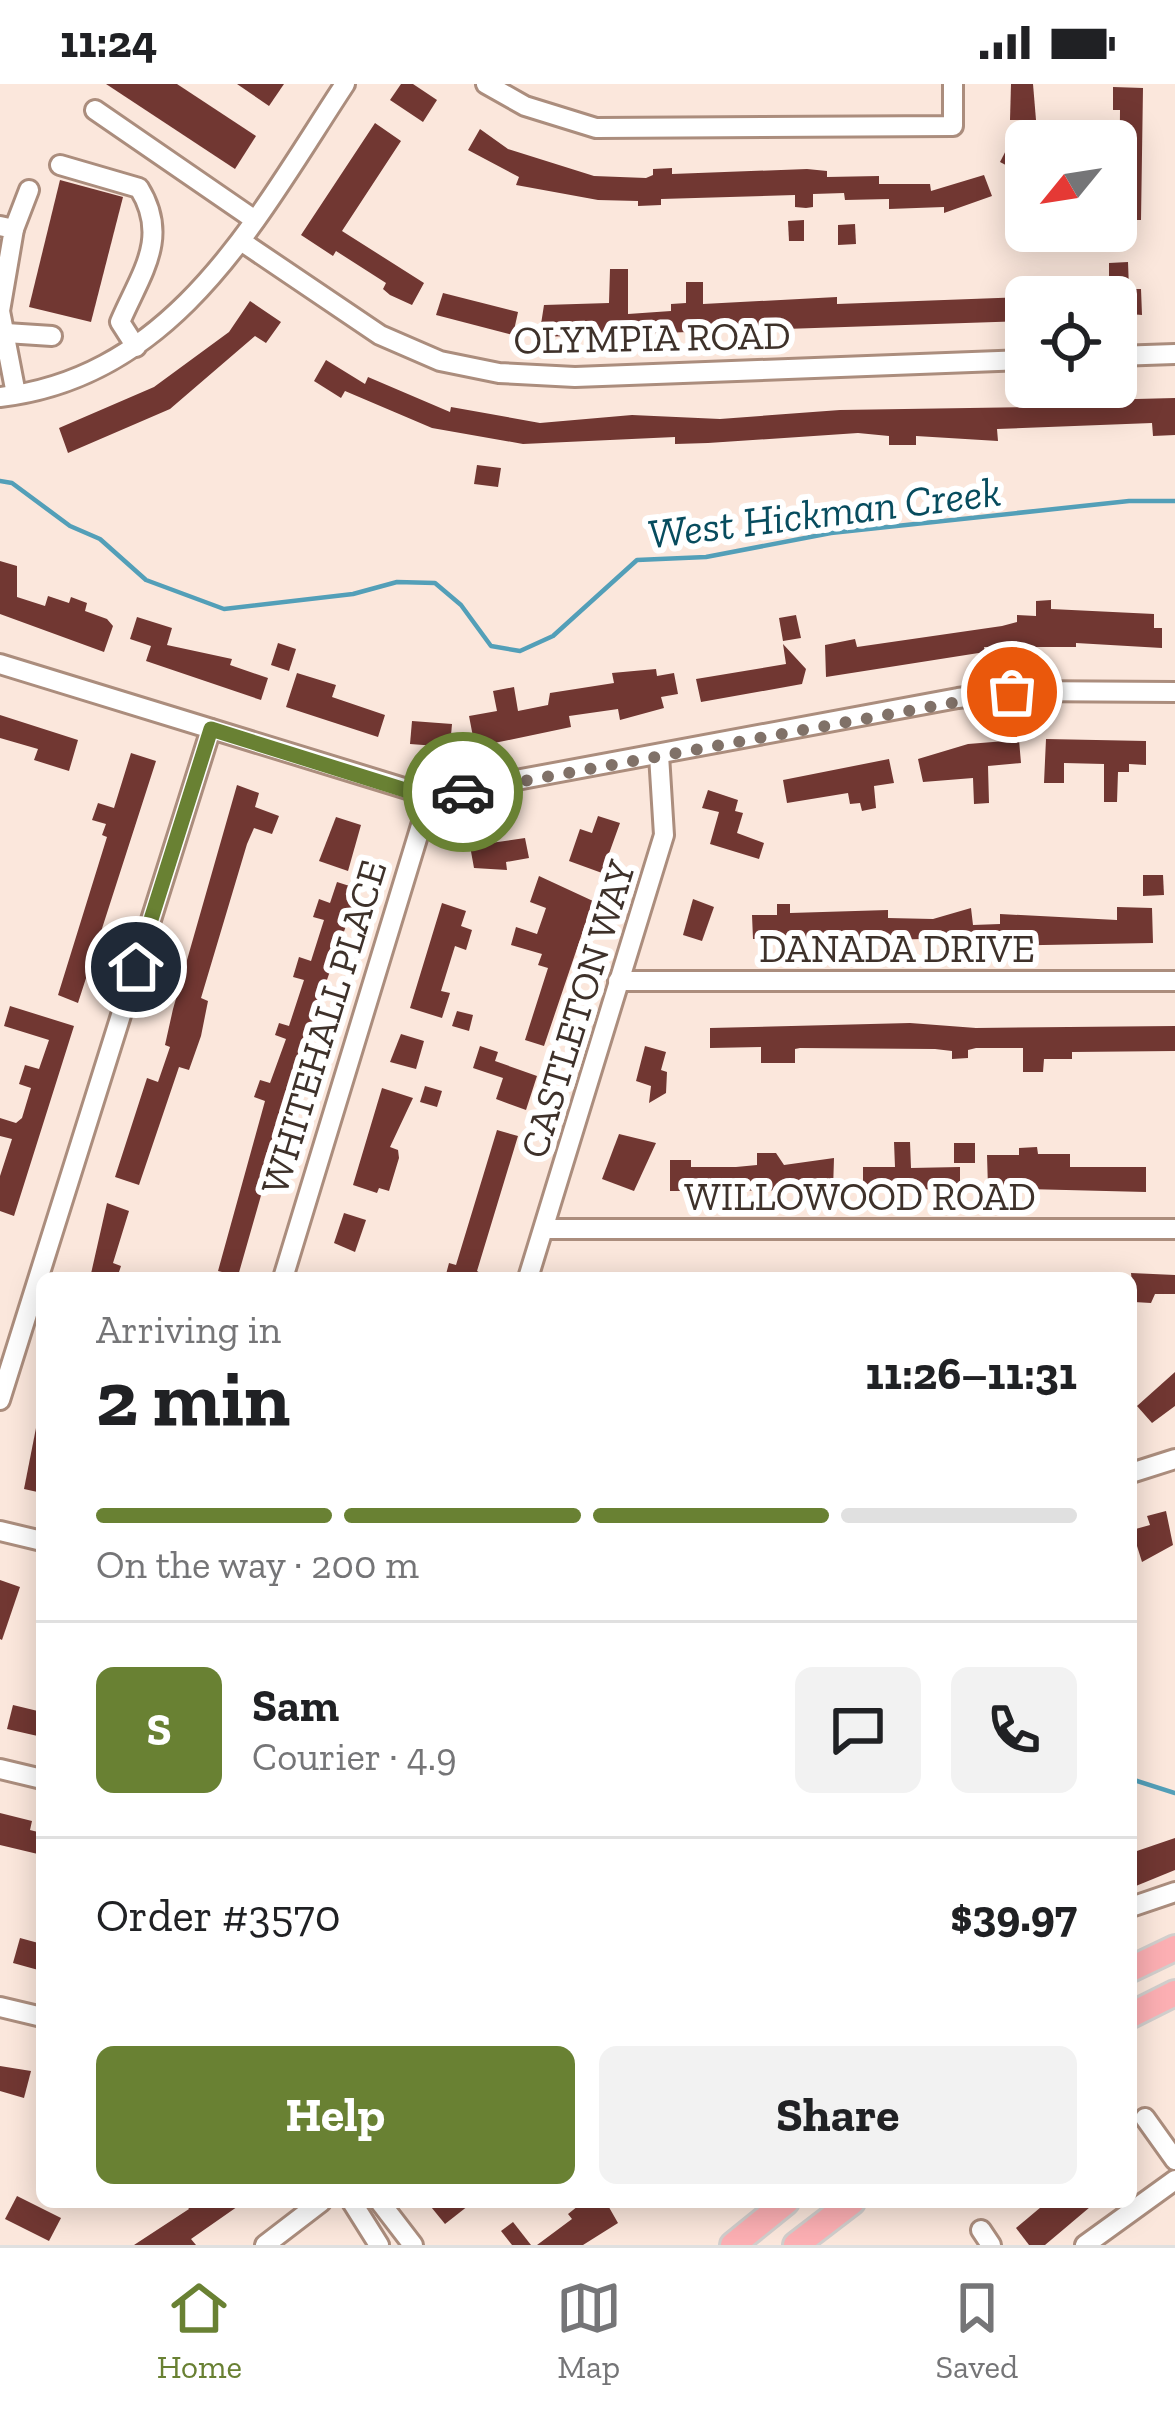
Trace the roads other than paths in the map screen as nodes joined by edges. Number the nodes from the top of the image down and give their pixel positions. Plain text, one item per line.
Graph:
1 (345, 84) edge
2 (486, 84) edge
3 (953, 84) edge
4 (95, 110) dead end
5 (61, 165) dead end
6 (28, 190) dead end
7 (256, 220) junction
8 (7, 228) edge
9 (241, 242) junction
10 (6, 333) junction
11 (52, 336) dead end
12 (136, 347) junction
13 (1175, 354) edge
14 (1137, 355) edge
15 (1005, 361) edge
16 (8, 396) edge
17 (0, 664) edge
18 (1175, 692) edge
19 (211, 729) junction
20 (659, 755) junction
21 (430, 796) junction
22 (618, 981) junction
23 (1175, 981) edge
24 (545, 1229) junction
25 (1175, 1229) edge
26 (40, 1272) edge
27 (285, 1272) edge
28 (530, 1272) edge
29 (36, 1286) edge
30 (0, 1400) edge
31 (1175, 1459) edge
32 (1137, 1471) edge
33 (0, 1531) edge
34 (36, 1540) edge
35 (0, 1769) edge
36 (36, 1778) edge
37 (1175, 1892) edge
38 (1137, 1905) edge
39 (1173, 1954) edge
40 (1137, 1967) edge
41 (1175, 1993) edge
42 (0, 2007) edge
43 (1137, 2011) edge
44 (36, 2016) edge
45 (1145, 2118) dead end
46 (1175, 2160) edge
47 (1175, 2180) edge
48 (313, 2208) edge
49 (356, 2208) edge
50 (385, 2208) edge
51 (780, 2208) edge
52 (844, 2208) edge
53 (738, 2243) edge
54 (1090, 2243) edge
55 (265, 2245) edge
56 (379, 2245) edge
57 (413, 2245) edge
58 (796, 2245) edge

1 - 7 street
2 - 3 street
4 - 7 street
5 - 12 street
6 - 8 street
7 - 9 street
8 - 10 street
9 - 12 street
9 - 15 street, OLYMPIA ROAD
10 - 11 street
10 - 16 street
12 - 16 street
13 - 14 street
17 - 19 street
18 - 20 street
19 - 21 street
19 - 26 street
20 - 21 street
20 - 22 street, CASTLETON WAY
21 - 27 street, WHITEHALL PLACE
22 - 23 street, DANADA DRIVE
22 - 24 street, CASTLETON WAY
24 - 25 street, WILLOWOOD ROAD
24 - 28 street, CASTLETON WAY
29 - 30 street
31 - 32 street
33 - 34 street
35 - 36 street
37 - 38 street
39 - 40 main road
41 - 43 main road
42 - 44 street
45 - 46 street
47 - 54 street
48 - 55 street
49 - 56 street
50 - 57 street
51 - 53 main road
52 - 58 main road

